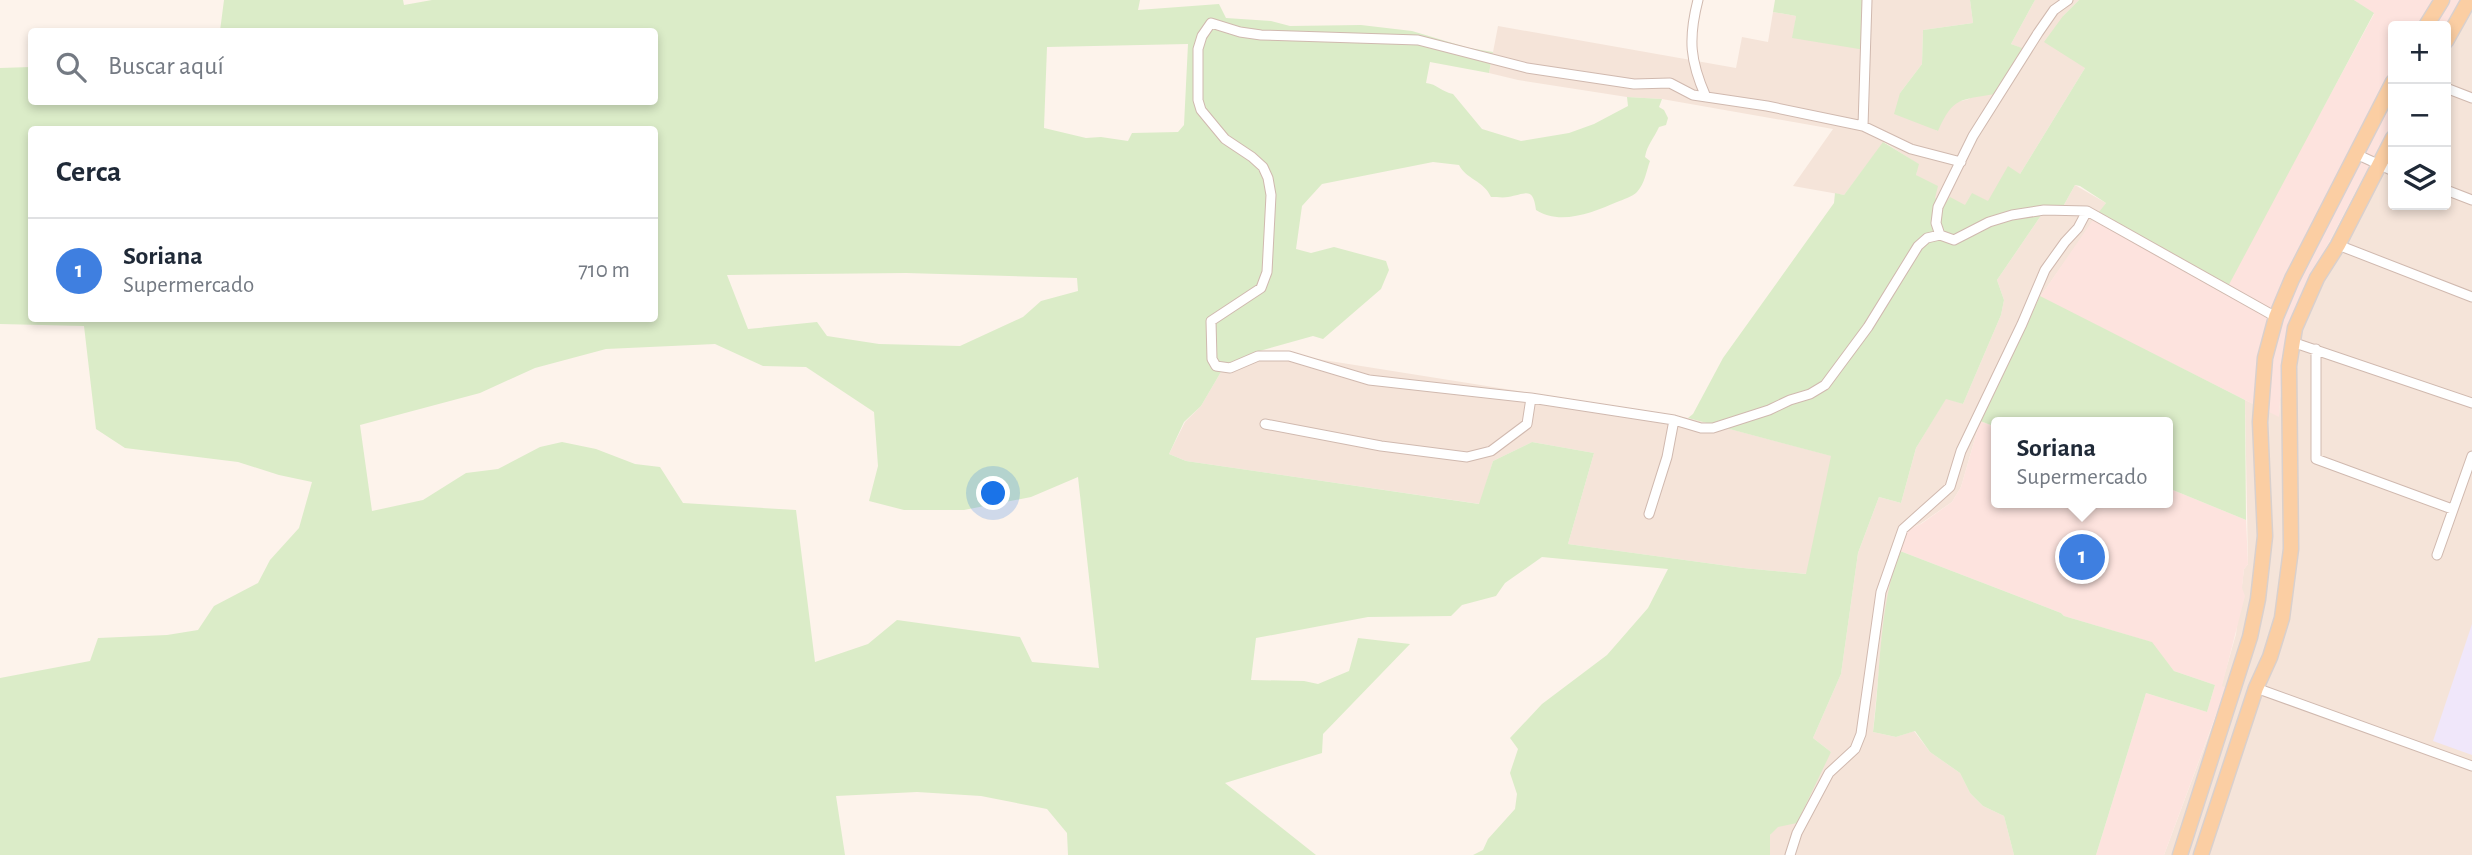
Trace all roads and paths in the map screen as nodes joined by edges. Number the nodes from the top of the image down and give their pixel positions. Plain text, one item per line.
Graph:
1 (1698, 0) edge
2 (1867, 0) edge
3 (2068, 0) edge
4 (2442, 0) edge
5 (2469, 0) edge
6 (2429, 21) edge
7 (2451, 32) edge
8 (2392, 84) edge
9 (2451, 90) edge
10 (1706, 97) junction
11 (2472, 98) edge
12 (1863, 126) junction
13 (2391, 147) edge
14 (2356, 154) junction
15 (1961, 162) junction
16 (2387, 168) edge
17 (2451, 192) edge
18 (2472, 200) edge
19 (2087, 211) junction
20 (1940, 235) junction
21 (2338, 245) junction
22 (2472, 297) edge
23 (2276, 317) junction
24 (2291, 342) junction
25 (2316, 349) junction
26 (1531, 398) junction
27 (2472, 402) edge
28 (1674, 420) junction
29 (1265, 424) dead end
30 (2472, 456) edge
31 (2452, 509) junction
32 (1649, 514) dead end
33 (2437, 555) dead end
34 (2256, 688) junction
35 (2472, 766) edge
36 (1790, 855) edge
37 (2180, 855) edge
38 (2201, 855) edge

1 - 10 street
2 - 12 street
3 - 15 street
4 - 6 main road
5 - 7 main road
8 - 14 main road
9 - 11 street
10 - 12 street
10 - 26 street
12 - 15 street
13 - 16 main road
14 - 16 street
14 - 23 main road
15 - 20 street
16 - 21 main road
17 - 18 street
19 - 20 street
19 - 23 street
19 - 36 street
20 - 28 street
21 - 22 street
21 - 24 main road
23 - 37 main road
24 - 25 street
24 - 34 main road
25 - 27 street
25 - 31 street
26 - 28 street
26 - 29 street
28 - 32 street
30 - 31 street
31 - 33 street
34 - 35 street
34 - 38 main road

